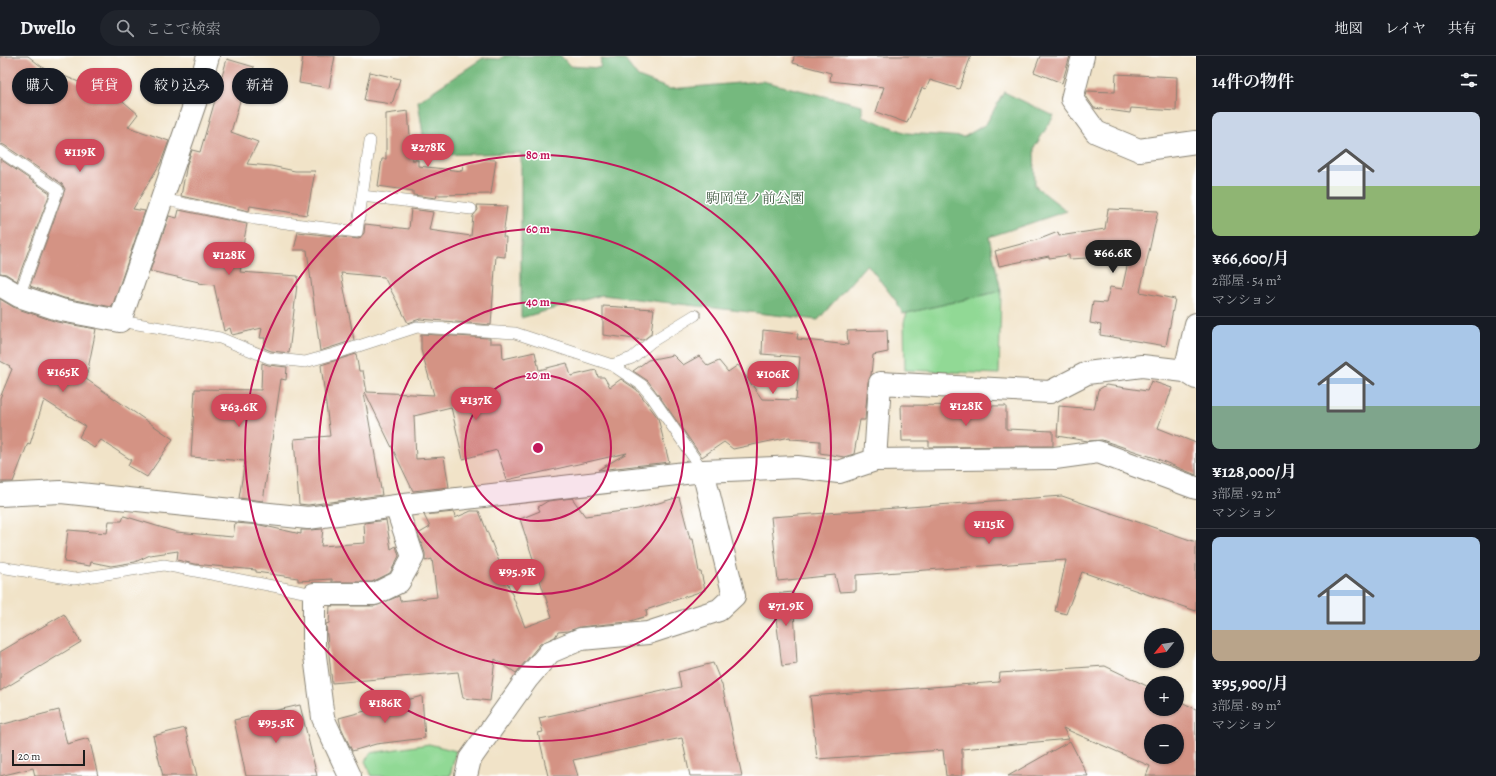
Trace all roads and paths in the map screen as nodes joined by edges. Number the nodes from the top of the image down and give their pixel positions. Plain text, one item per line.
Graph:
1 (208, 56) edge
2 (1083, 56) edge
3 (370, 141) dead end
4 (1196, 142) edge
5 (0, 151) edge
6 (362, 196) junction
7 (162, 199) junction
8 (471, 209) dead end
9 (0, 285) edge
10 (19, 296) junction
11 (695, 315) dead end
12 (120, 321) junction
13 (1196, 324) edge
14 (612, 365) junction
15 (1190, 375) edge
16 (875, 460) junction
17 (703, 471) junction
18 (1196, 488) edge
19 (0, 495) edge
20 (396, 506) junction
21 (0, 567) edge
22 (314, 594) junction
23 (350, 776) edge
24 (466, 776) edge

1 - 7 street
2 - 4 street
3 - 6 lane
5 - 10 lane
6 - 7 lane
6 - 8 lane
7 - 12 street
9 - 10 street
10 - 12 street
11 - 14 lane
12 - 14 lane
13 - 15 street
14 - 17 lane
15 - 16 street
16 - 17 street
16 - 18 street
17 - 20 street
17 - 24 street
19 - 20 street
20 - 22 street
21 - 22 lane
22 - 23 street

